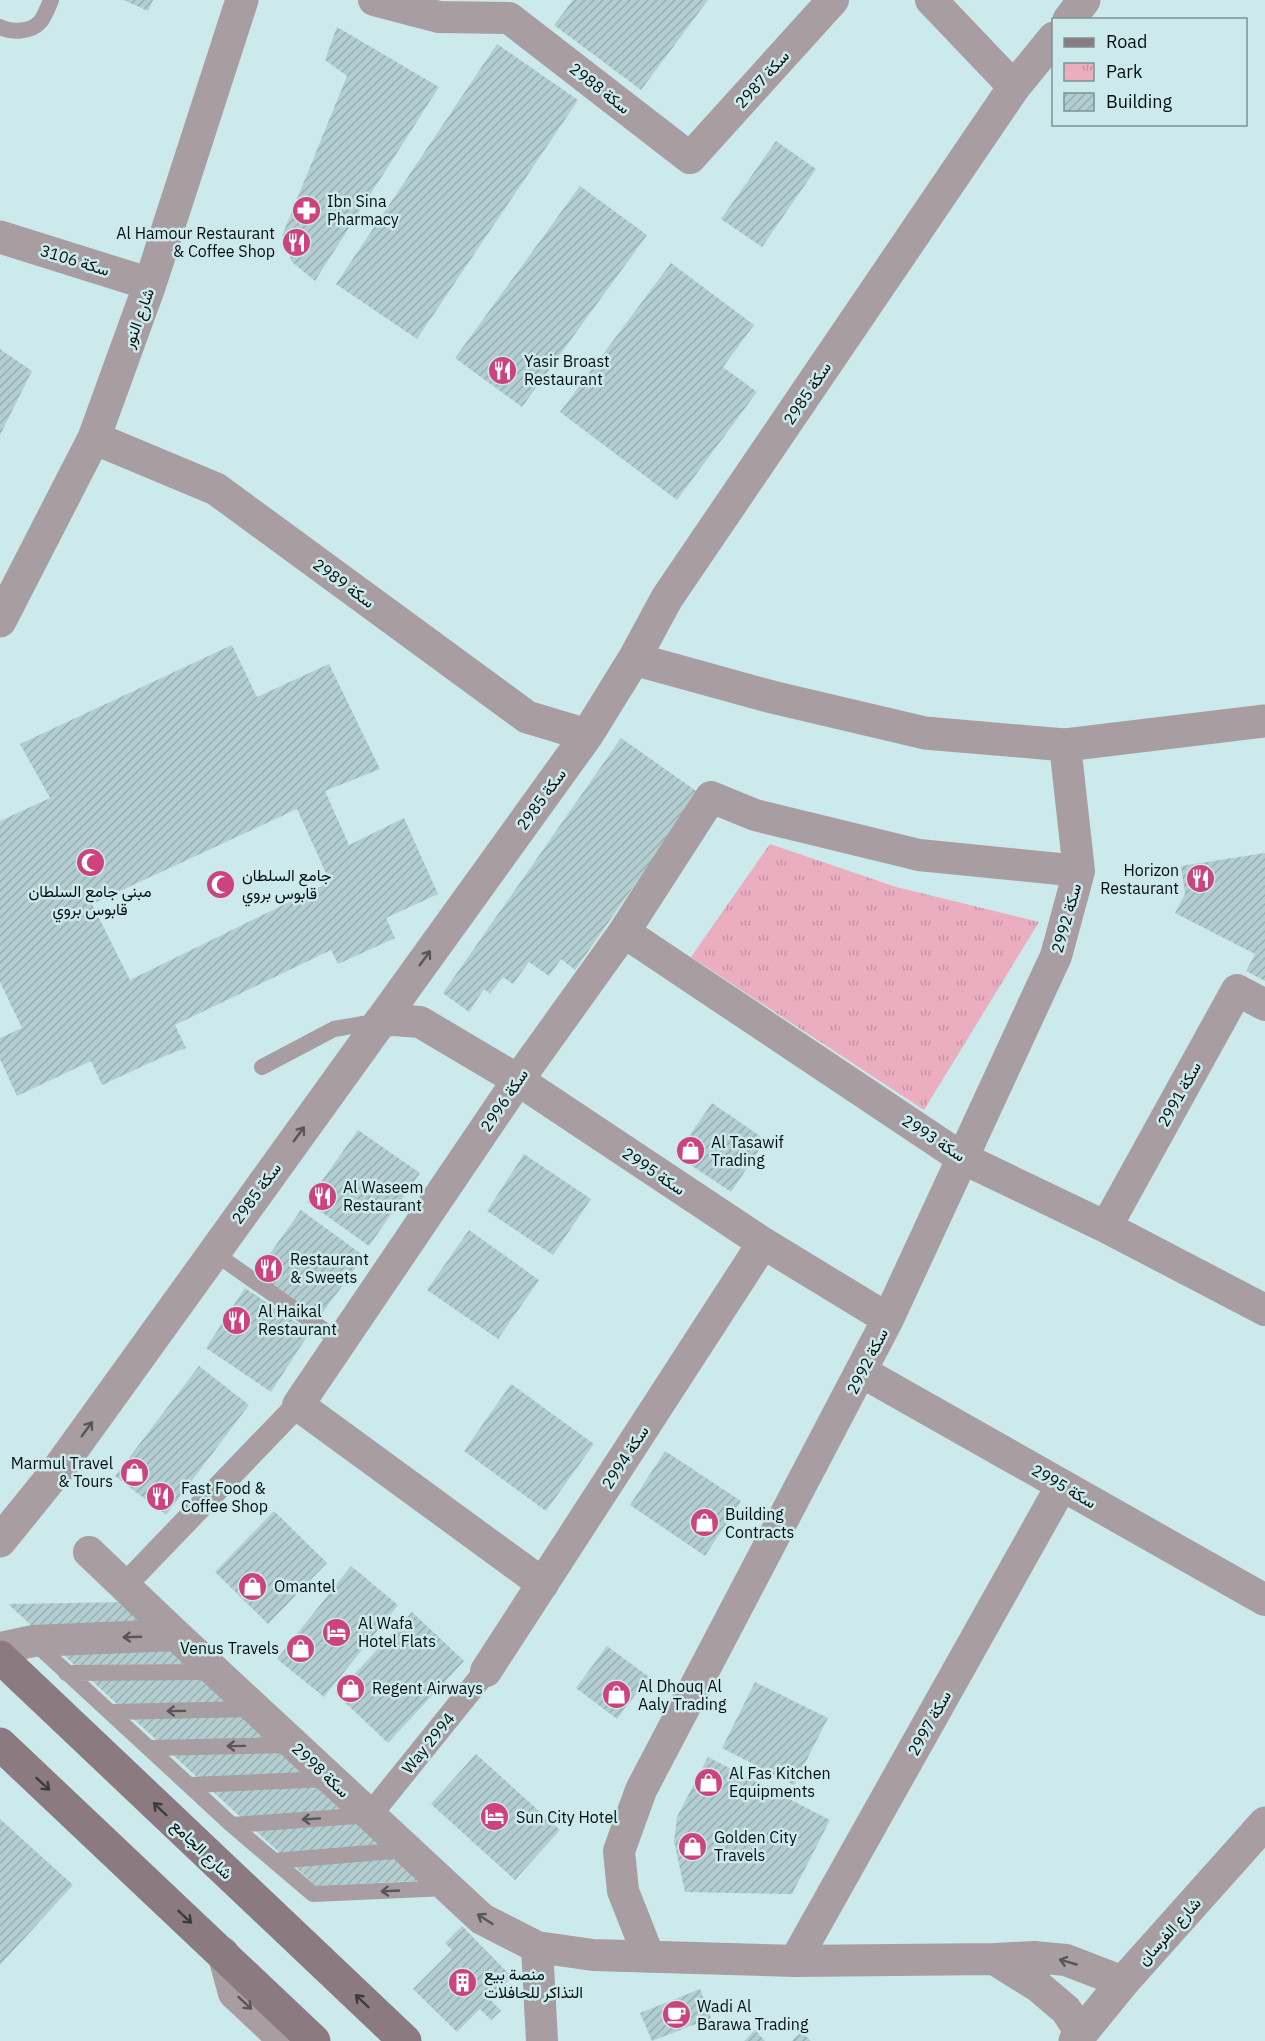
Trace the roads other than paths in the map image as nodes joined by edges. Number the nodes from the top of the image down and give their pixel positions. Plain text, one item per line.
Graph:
1 (51, 0) edge
2 (242, 0) edge
3 (374, 0) edge
4 (833, 0) edge
5 (931, 0) edge
6 (1084, 0) edge
7 (516, 9) edge
8 (1070, 18) edge
9 (0, 27) edge
10 (1052, 39) edge
11 (1014, 87) junction
12 (690, 158) joint
13 (0, 237) edge
14 (150, 284) junction
15 (94, 438) junction
16 (0, 621) edge
17 (634, 659) junction
18 (1265, 721) edge
19 (587, 735) junction
20 (1065, 745) junction
21 (1079, 871) junction
22 (624, 932) junction
23 (406, 985) junction
24 (1265, 1005) edge
25 (380, 1021) junction
26 (420, 1022) junction
27 (262, 1067) dead end
28 (518, 1080) junction
29 (962, 1158) junction
30 (1106, 1227) junction
31 (763, 1243) junction
32 (213, 1252) junction
33 (1265, 1310) edge
34 (888, 1319) junction
35 (341, 1342) junction
36 (862, 1371) junction
37 (298, 1405) junction
38 (1062, 1485) junction
39 (0, 1541) edge
40 (89, 1552) dead end
41 (543, 1584) junction
42 (124, 1586) junction
43 (1265, 1600) edge
44 (177, 1635) junction
45 (33, 1641) junction
46 (0, 1648) edge
47 (0, 1657) edge
48 (486, 1671) joint
49 (215, 1672) junction
50 (66, 1673) junction
51 (255, 1709) junction
52 (111, 1712) junction
53 (0, 1744) edge
54 (295, 1745) junction
55 (149, 1748) junction
56 (331, 1779) junction
57 (190, 1785) junction
58 (370, 1815) junction
59 (1265, 1823) edge
60 (232, 1825) junction
61 (406, 1850) junction
62 (274, 1861) junction
63 (448, 1888) junction
64 (537, 1947) junction
65 (223, 1953) junction
66 (649, 1957) junction
67 (994, 1959) junction
68 (795, 1961) junction
69 (1123, 1982) junction
70 (1078, 2037) edge
71 (285, 2041) edge
72 (314, 2041) edge
73 (405, 2041) edge
74 (542, 2041) edge

1 - 9 lane
2 - 14 street, شارع النور
3 - 7 street, سكة 2988
4 - 12 street, سكة 2987
5 - 11 street
6 - 8 street
7 - 12 street, سكة 2988
10 - 11 street, سكة 2985
11 - 17 street, سكة 2985
13 - 14 street, سكة 3106
14 - 15 street, شارع النور
15 - 16 street, شارع النور
15 - 19 street, سكة 2989
17 - 19 street, سكة 2985
17 - 20 street
18 - 20 street
23 -> 19 street, سكة 2985
20 - 21 street, سكة 2992
21 - 22 street, سكة 2996
21 - 29 street, سكة 2992
22 - 28 street, سكة 2996
22 - 29 street, سكة 2993
23 - 25 street, سكة 2985
23 - 26 street
24 - 30 street, سكة 2991
25 - 26 street, سكة 2995
25 - 27 lane
32 -> 25 street, سكة 2985
26 - 28 street, سكة 2995
28 - 31 street, سكة 2995
28 - 35 street, سكة 2996
29 - 30 street, سكة 2993
29 - 34 street, سكة 2992
30 - 33 street, سكة 2993
31 - 34 street, سكة 2995
31 - 41 street, سكة 2994
32 - 35 lane
39 -> 32 street, سكة 2985
34 - 36 street, سكة 2992
35 - 37 street, سكة 2996
36 - 38 street, سكة 2995
36 - 66 street, سكة 2992
37 - 41 street
37 - 42 street
38 - 43 street, سكة 2995
38 - 68 street, سكة 2997
40 - 42 street, سكة 2998
41 - 48 street, سكة 2994
42 - 44 street, سكة 2998
44 -> 45 street
44 - 49 street, سكة 2998
45 - 46 street
45 - 50 lane
73 -> 47 main road, شارع الجامع
48 - 58 street, Way 2994
49 - 50 lane
49 - 51 street, سكة 2998
50 - 52 lane
51 -> 52 lane
51 - 54 street, سكة 2998
52 - 55 lane
53 -> 65 main road
54 -> 55 lane
54 - 56 street, سكة 2998
55 - 57 lane
56 - 57 lane
56 - 58 street, سكة 2998
57 - 60 lane
58 -> 60 lane
58 - 61 street, سكة 2998
59 - 69 street, شارع الفرسان
60 - 62 lane
61 - 62 lane
61 - 63 street, سكة 2998
63 -> 62 lane
64 -> 63 street, سكة 2998
64 - 66 street
64 - 74 street
65 -> 71 street
65 - 72 main road
66 - 68 street
67 - 68 street
69 -> 67 street
67 - 70 street
69 - 70 street, شارع الفرسان

